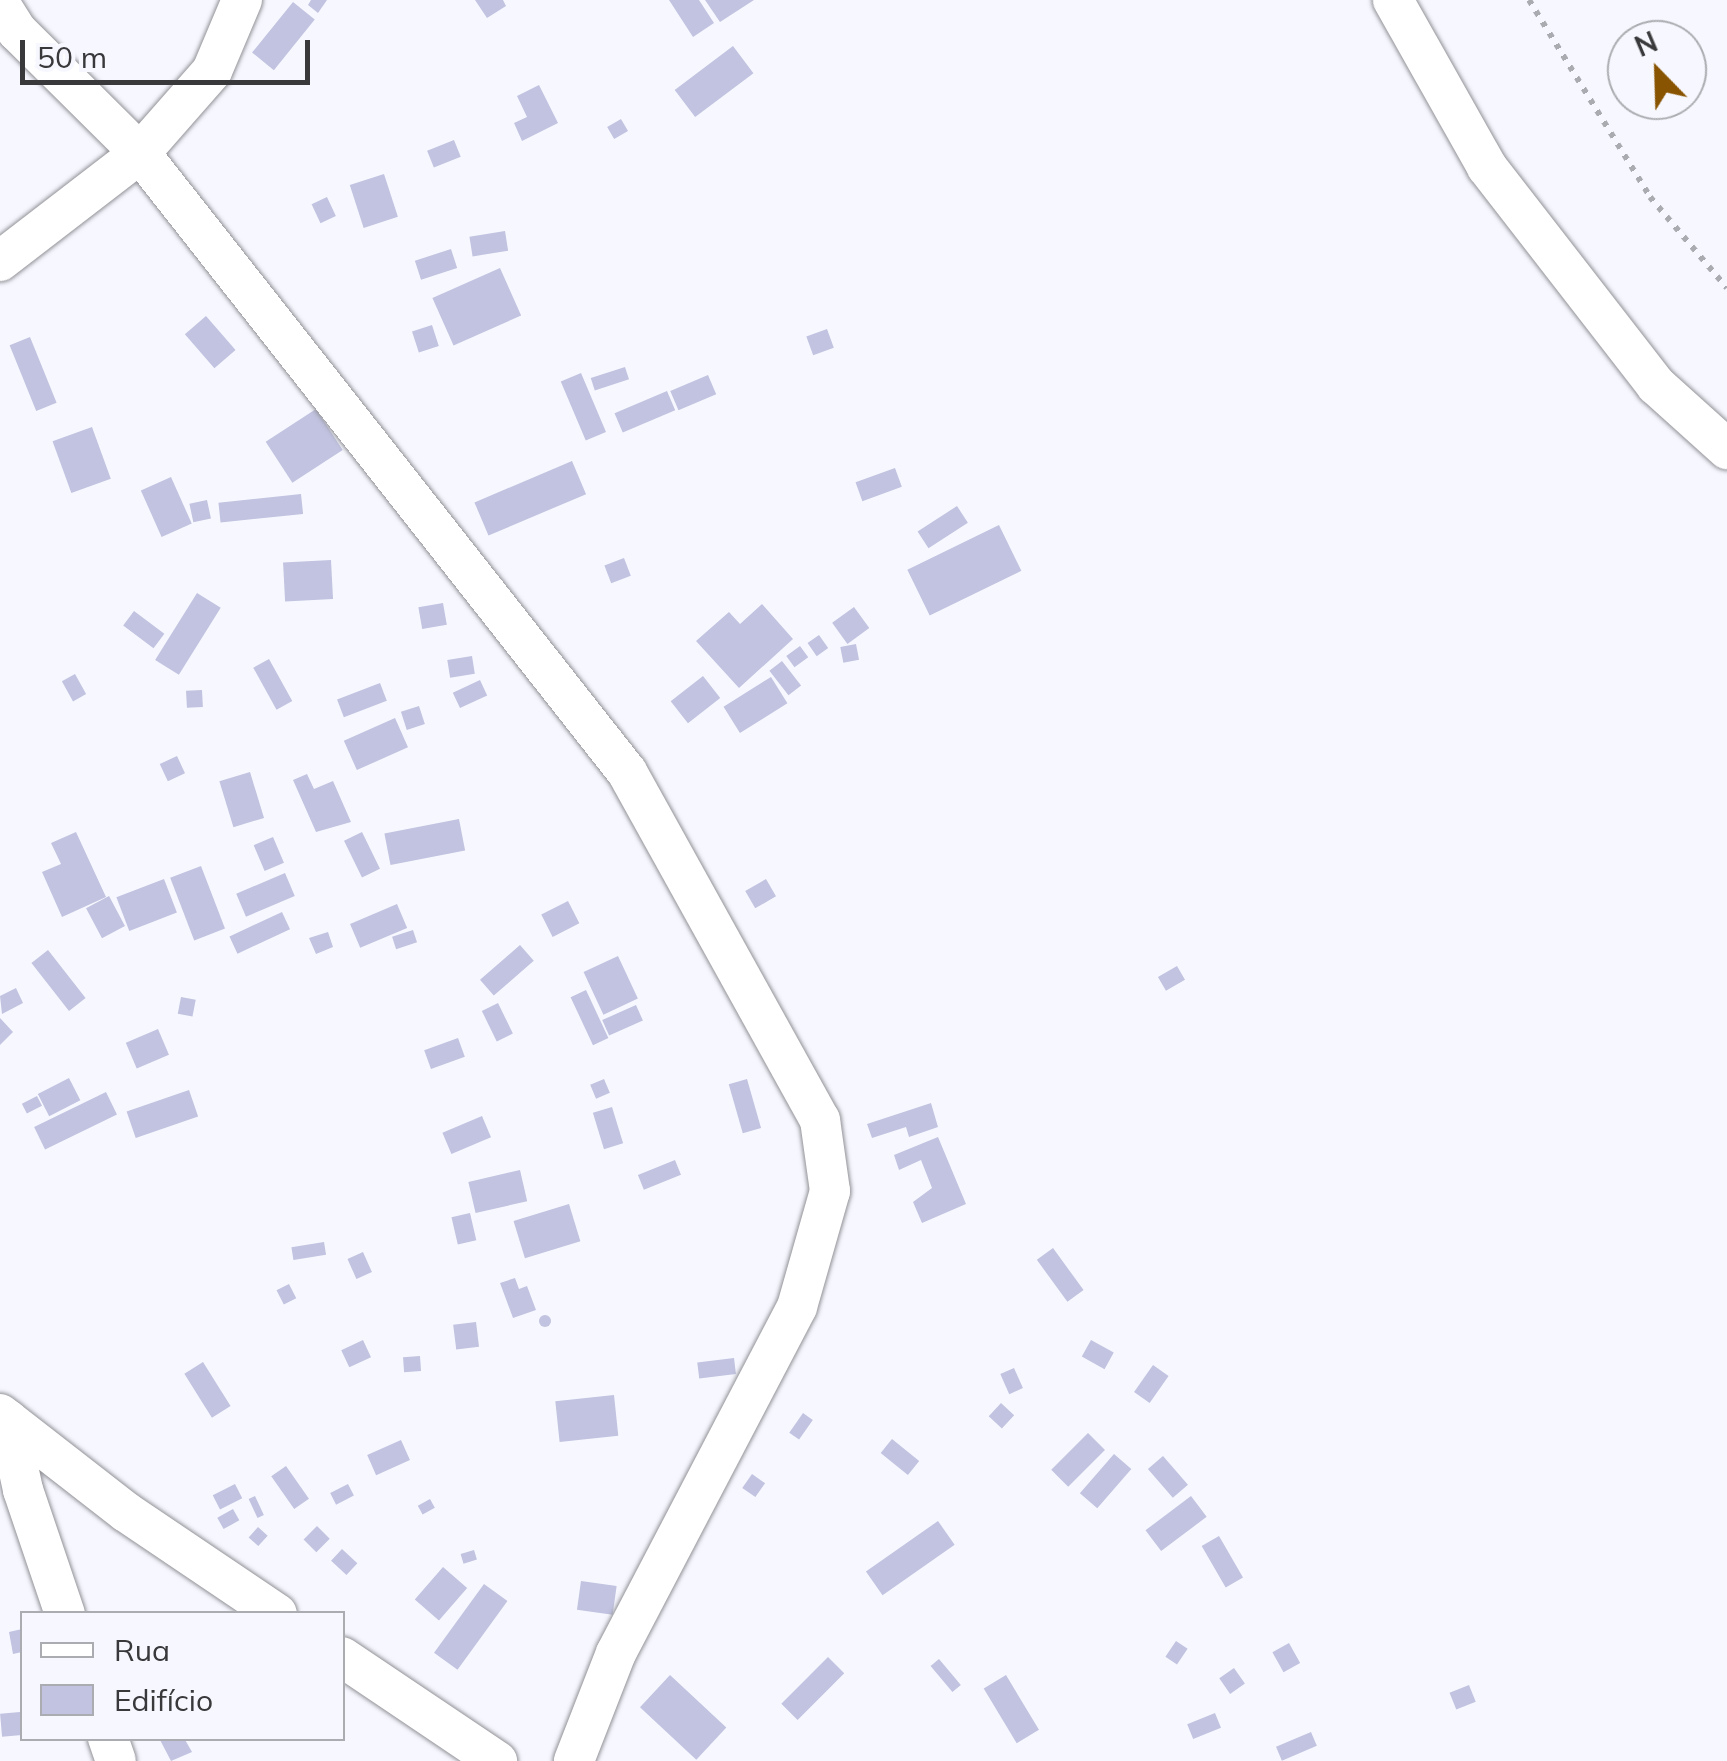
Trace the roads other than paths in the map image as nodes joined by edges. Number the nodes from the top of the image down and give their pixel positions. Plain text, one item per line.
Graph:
1 (242, 0) edge
2 (1394, 0) edge
3 (0, 4) edge
4 (140, 154) junction
5 (0, 261) edge
6 (1727, 449) edge
7 (4, 1417) edge
8 (64, 1611) edge
9 (273, 1611) edge
10 (345, 1659) edge
11 (497, 1761) edge
12 (574, 1761) edge

1 - 4 street
2 - 6 street
3 - 4 street
4 - 5 street
4 - 12 street
7 - 8 street
7 - 9 street
10 - 11 street

